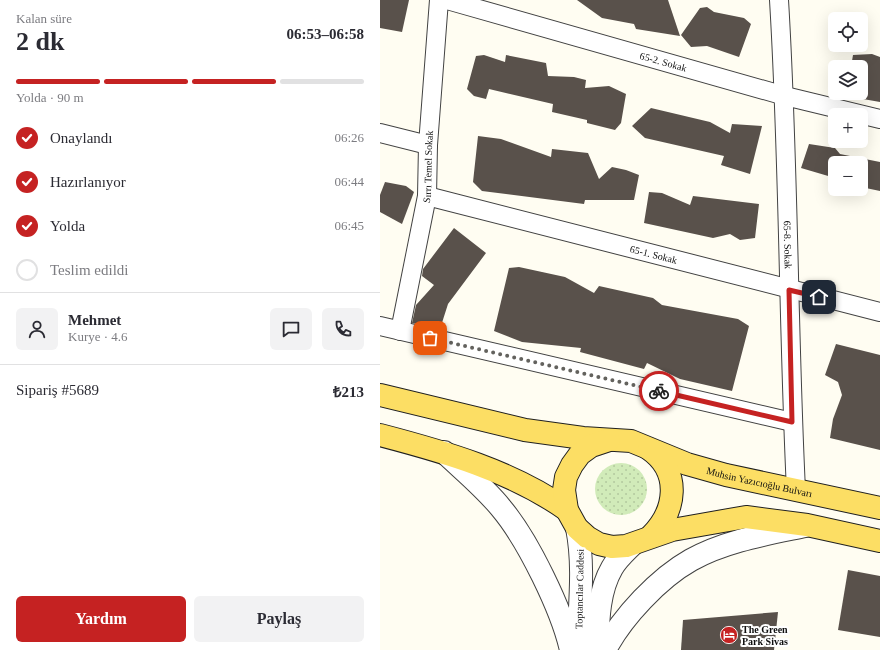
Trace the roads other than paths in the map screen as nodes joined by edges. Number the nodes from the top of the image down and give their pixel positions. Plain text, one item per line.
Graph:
1 (439, 0) edge
2 (447, 0) edge
3 (779, 0) edge
4 (785, 96) junction
5 (880, 119) edge
6 (380, 134) edge
7 (428, 145) junction
8 (427, 196) junction
9 (789, 290) junction
10 (880, 312) edge
11 (380, 326) edge
12 (400, 331) junction
13 (380, 394) edge
14 (792, 422) junction
15 (380, 435) edge
16 (617, 439) junction
17 (643, 445) junction
18 (444, 452) junction
19 (796, 490) junction
20 (880, 508) edge
21 (572, 519) junction
22 (807, 525) junction
23 (641, 540) junction
24 (880, 541) edge
25 (571, 650) edge
26 (578, 650) edge
27 (597, 650) edge
28 (606, 650) edge

1 - 7 street, Sırrı Temel Sokak
2 - 4 street, 65-2. Sokak
3 - 4 street, 65-8. Sokak
4 - 5 street, 65-2. Sokak
4 - 9 street, 65-8. Sokak
6 - 7 street
7 - 8 street, Sırrı Temel Sokak
8 - 9 street, 65-1. Sokak
8 - 12 street, Sırrı Temel Sokak
9 - 10 street, 65-1. Sokak
9 - 14 street, 65-8. Sokak
11 - 12 street
12 - 14 street
13 - 16 main road, Muhsin Yazıcıoğlu Bulvarı
14 - 19 street, 65-8. Sokak
15 - 18 main road
16 - 17 main road, Muhsin Yazıcıoğlu Bulvarı
16 - 21 main road, Muhsin Yazıcıoğlu Bulvarı
17 - 19 main road, Muhsin Yazıcıoğlu Bulvarı
17 - 23 main road, Muhsin Yazıcıoğlu Bulvarı
18 - 21 main road
18 - 25 street
19 - 20 main road, Muhsin Yazıcıoğlu Bulvarı
21 - 23 main road
21 - 26 street, Toptancılar Caddesi
22 - 23 main road
22 - 24 main road
22 - 28 street
23 - 27 street, Toptancılar Caddesi

